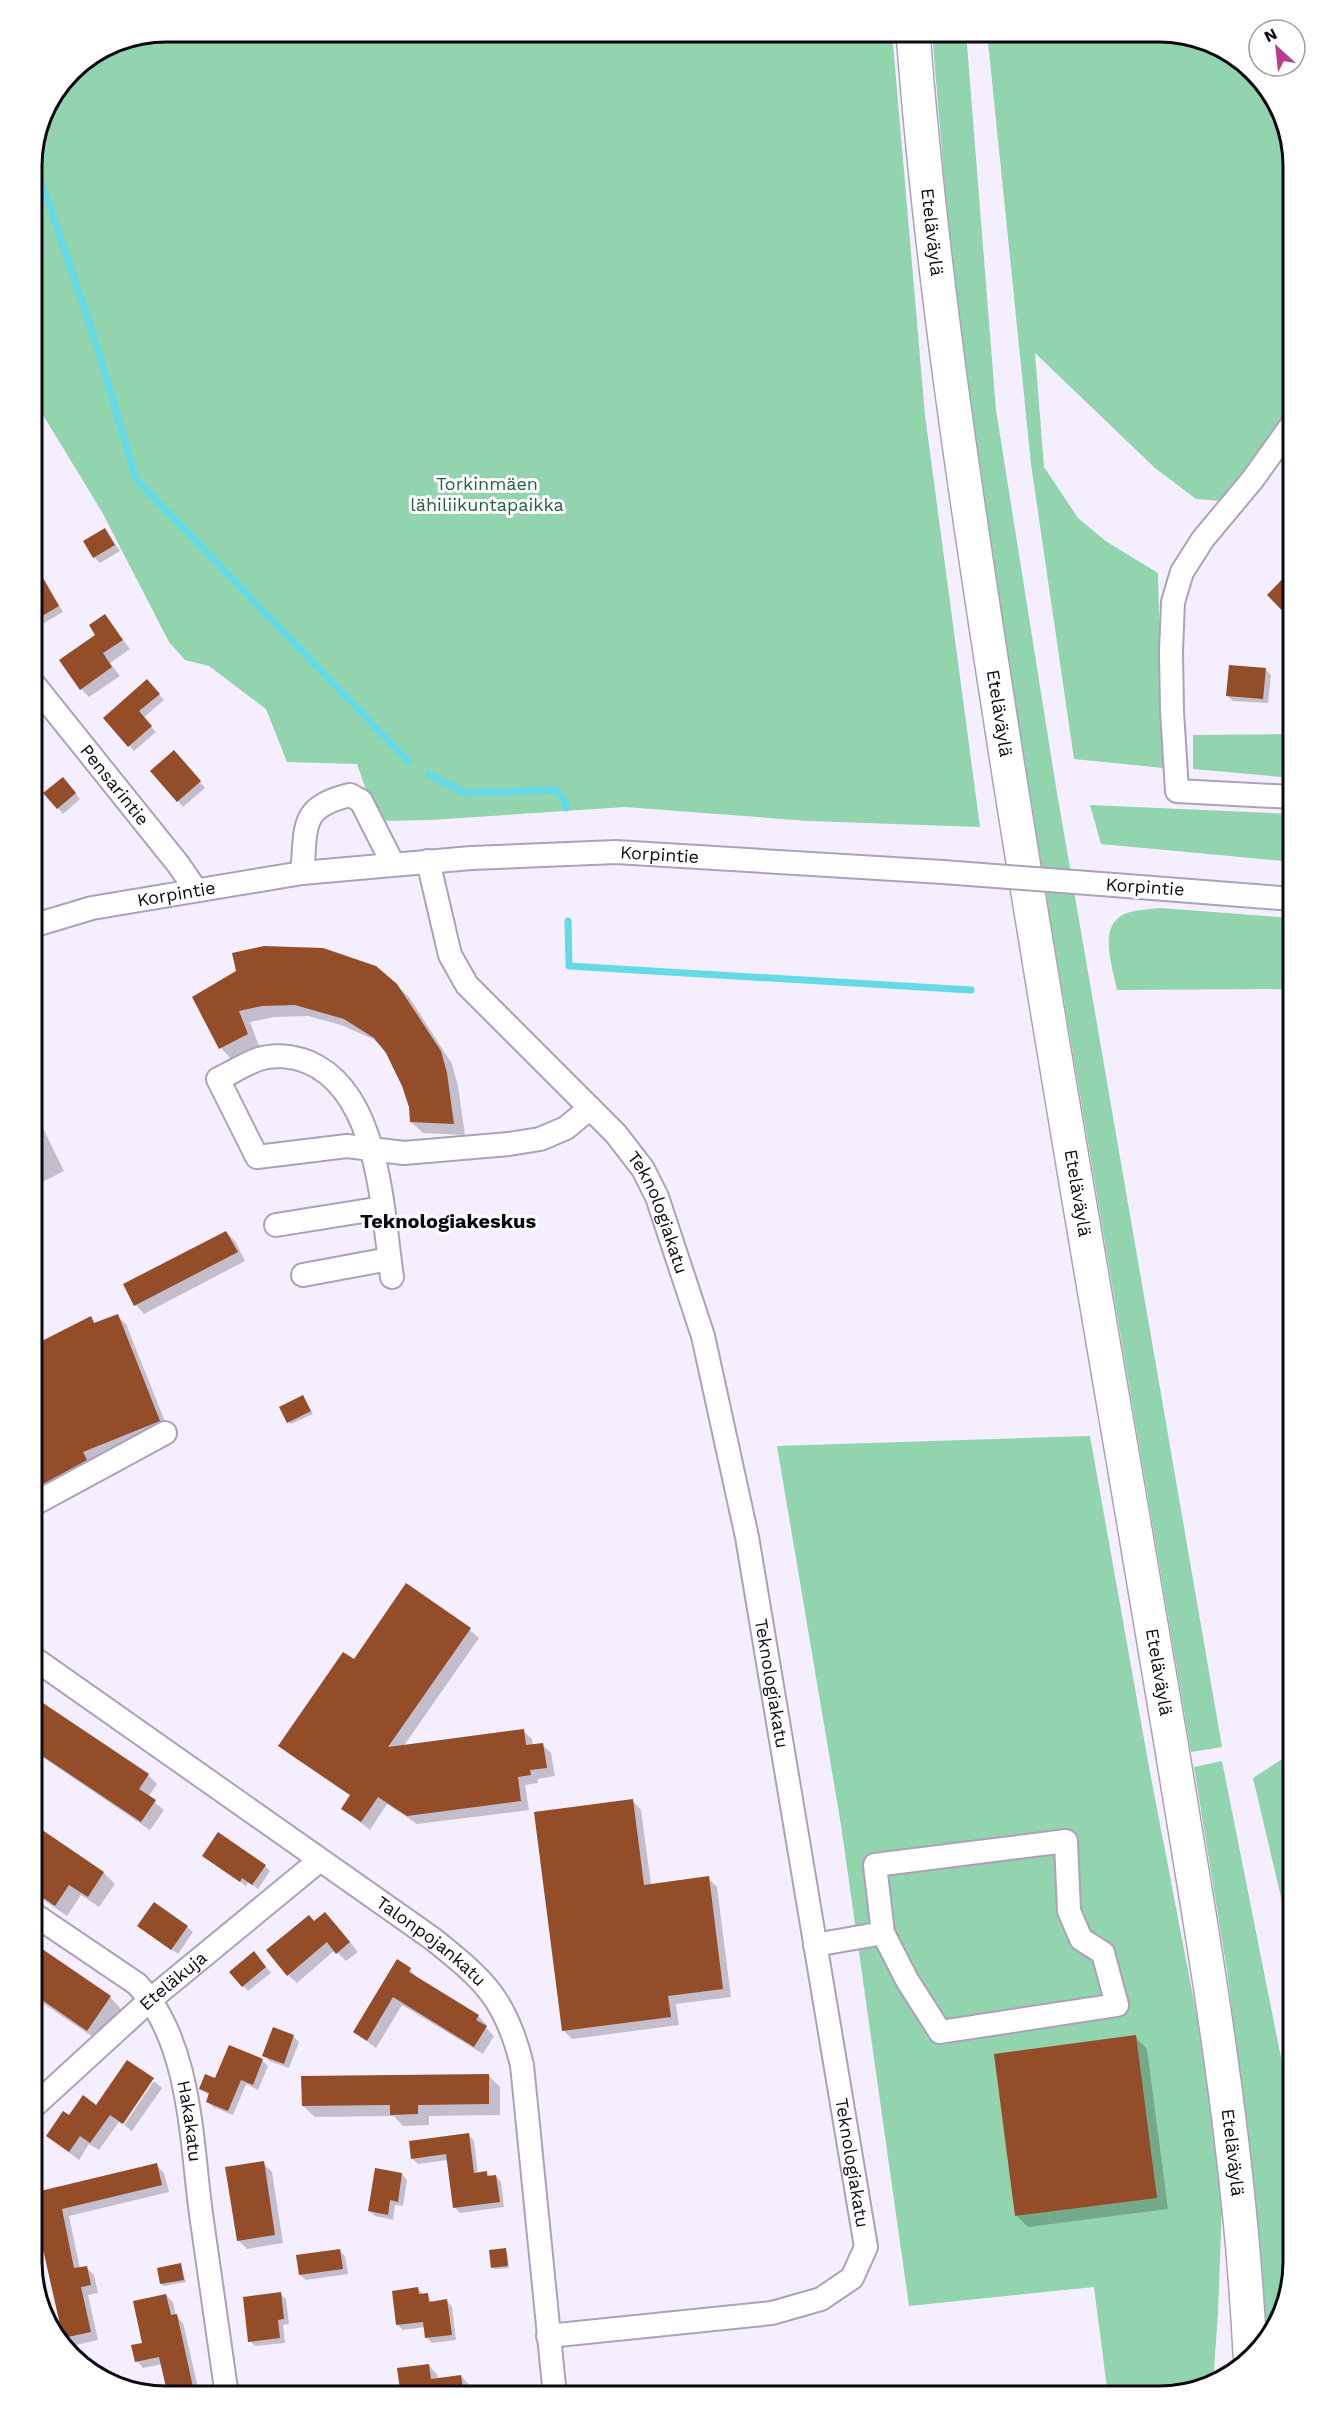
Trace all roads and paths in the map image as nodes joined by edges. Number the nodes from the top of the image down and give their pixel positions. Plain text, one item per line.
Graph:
1 (914, 42) edge
2 (1283, 437) edge
3 (42, 694) edge
4 (1283, 796) edge
5 (428, 861) junction
6 (393, 864) junction
7 (302, 873) junction
8 (196, 890) junction
9 (1283, 898) edge
10 (42, 923) edge
11 (590, 1108) junction
12 (373, 1149) junction
13 (382, 1208) junction
14 (276, 1225) dead end
15 (303, 1275) dead end
16 (165, 1433) dead end
17 (42, 1501) edge
18 (42, 1664) edge
19 (320, 1860) junction
20 (42, 1920) edge
21 (883, 1933) junction
22 (815, 1945) junction
23 (151, 1999) junction
24 (42, 2099) edge
25 (548, 2336) junction
26 (1248, 2348) edge
27 (225, 2386) edge
28 (554, 2386) edge

1 - 26 highway, Eteläväylä
2 - 4 street
3 - 8 street, Pensarintie
5 - 6 street, Korpintie
5 - 9 street, Korpintie, bridge
5 - 11 street, Teknologiakatu
6 - 7 street, Korpintie
6 - 7 street
7 - 8 street, Korpintie
8 - 10 street, Korpintie
11 - 12 street
11 - 22 street, Teknologiakatu
12 - 12 street
12 - 13 street
13 - 14 street
13 - 15 street
16 - 17 street
18 - 19 street, Talonpojankatu
19 - 23 street, Eteläkuja
19 - 25 street, Talonpojankatu
20 - 23 street, Hakakatu
21 - 21 street
21 - 22 street
22 - 25 street, Teknologiakatu
23 - 24 street, Eteläkuja
23 - 27 street, Hakakatu
25 - 28 street, Talonpojankatu

